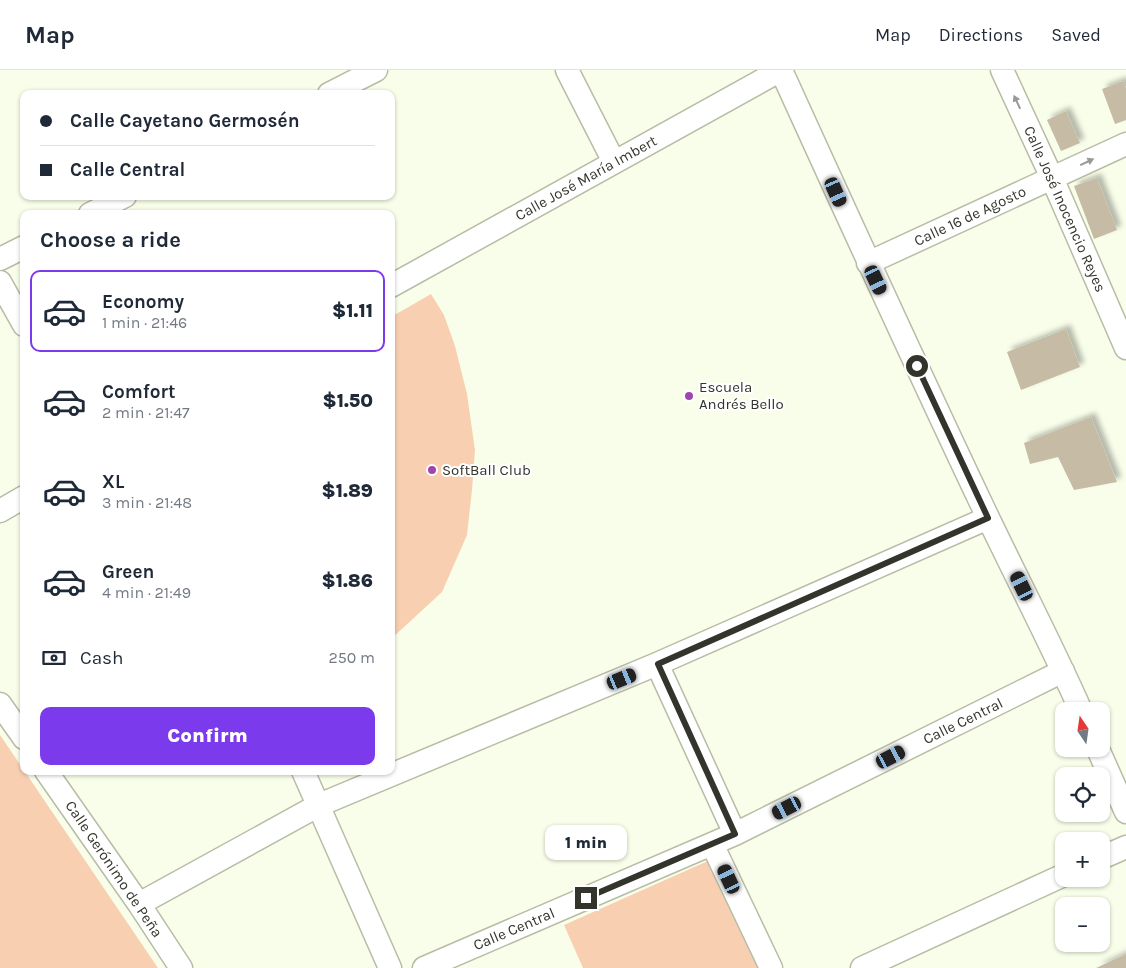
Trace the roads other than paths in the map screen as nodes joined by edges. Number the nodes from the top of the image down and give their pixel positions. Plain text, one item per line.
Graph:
1 (376, 70) edge
2 (567, 70) edge
3 (781, 70) edge
4 (1002, 70) edge
5 (337, 90) edge
6 (1126, 144) edge
7 (614, 162) junction
8 (1052, 178) junction
9 (117, 200) edge
10 (98, 210) edge
11 (20, 249) edge
12 (0, 259) edge
13 (868, 263) junction
14 (0, 282) edge
15 (395, 284) edge
16 (20, 318) edge
17 (1126, 348) edge
18 (20, 499) edge
19 (0, 511) edge
20 (988, 518) junction
21 (658, 664) junction
22 (1064, 671) junction
23 (1077, 702) edge
24 (0, 704) edge
25 (20, 732) edge
26 (1102, 758) edge
27 (395, 773) edge
28 (49, 775) edge
29 (305, 775) edge
30 (390, 775) edge
31 (318, 805) junction
32 (1126, 812) edge
33 (735, 834) junction
34 (712, 844) junction
35 (1126, 847) edge
36 (1110, 854) edge
37 (1055, 879) edge
38 (139, 904) junction
39 (181, 968) edge
40 (390, 968) edge
41 (424, 968) edge
42 (771, 968) edge
43 (862, 968) edge

1 - 5 street
2 - 7 street
3 - 7 street, Calle José María Imbert
3 - 13 street
8 -> 4 street, Calle José Inocencio Reyes
8 -> 6 street, Calle 16 de Agosto
7 - 15 street, Calle José María Imbert
8 - 13 street, Calle 16 de Agosto
8 - 17 street, Calle José Inocencio Reyes
9 - 10 street
11 - 12 street
13 - 20 street
14 - 16 street
18 - 19 street
20 - 21 street
20 - 22 street
21 - 27 street
21 - 33 street
22 - 23 street
22 - 33 street, Calle Central
24 - 25 street
26 - 32 street
28 - 38 street, Calle Gerónimo de Peña
29 - 31 street
30 - 31 street
31 - 38 street
31 - 40 street
33 - 34 street, Calle Central
34 - 41 street, Calle Central
34 - 42 street
35 - 36 street
37 - 43 street
38 - 39 street, Calle Gerónimo de Peña

